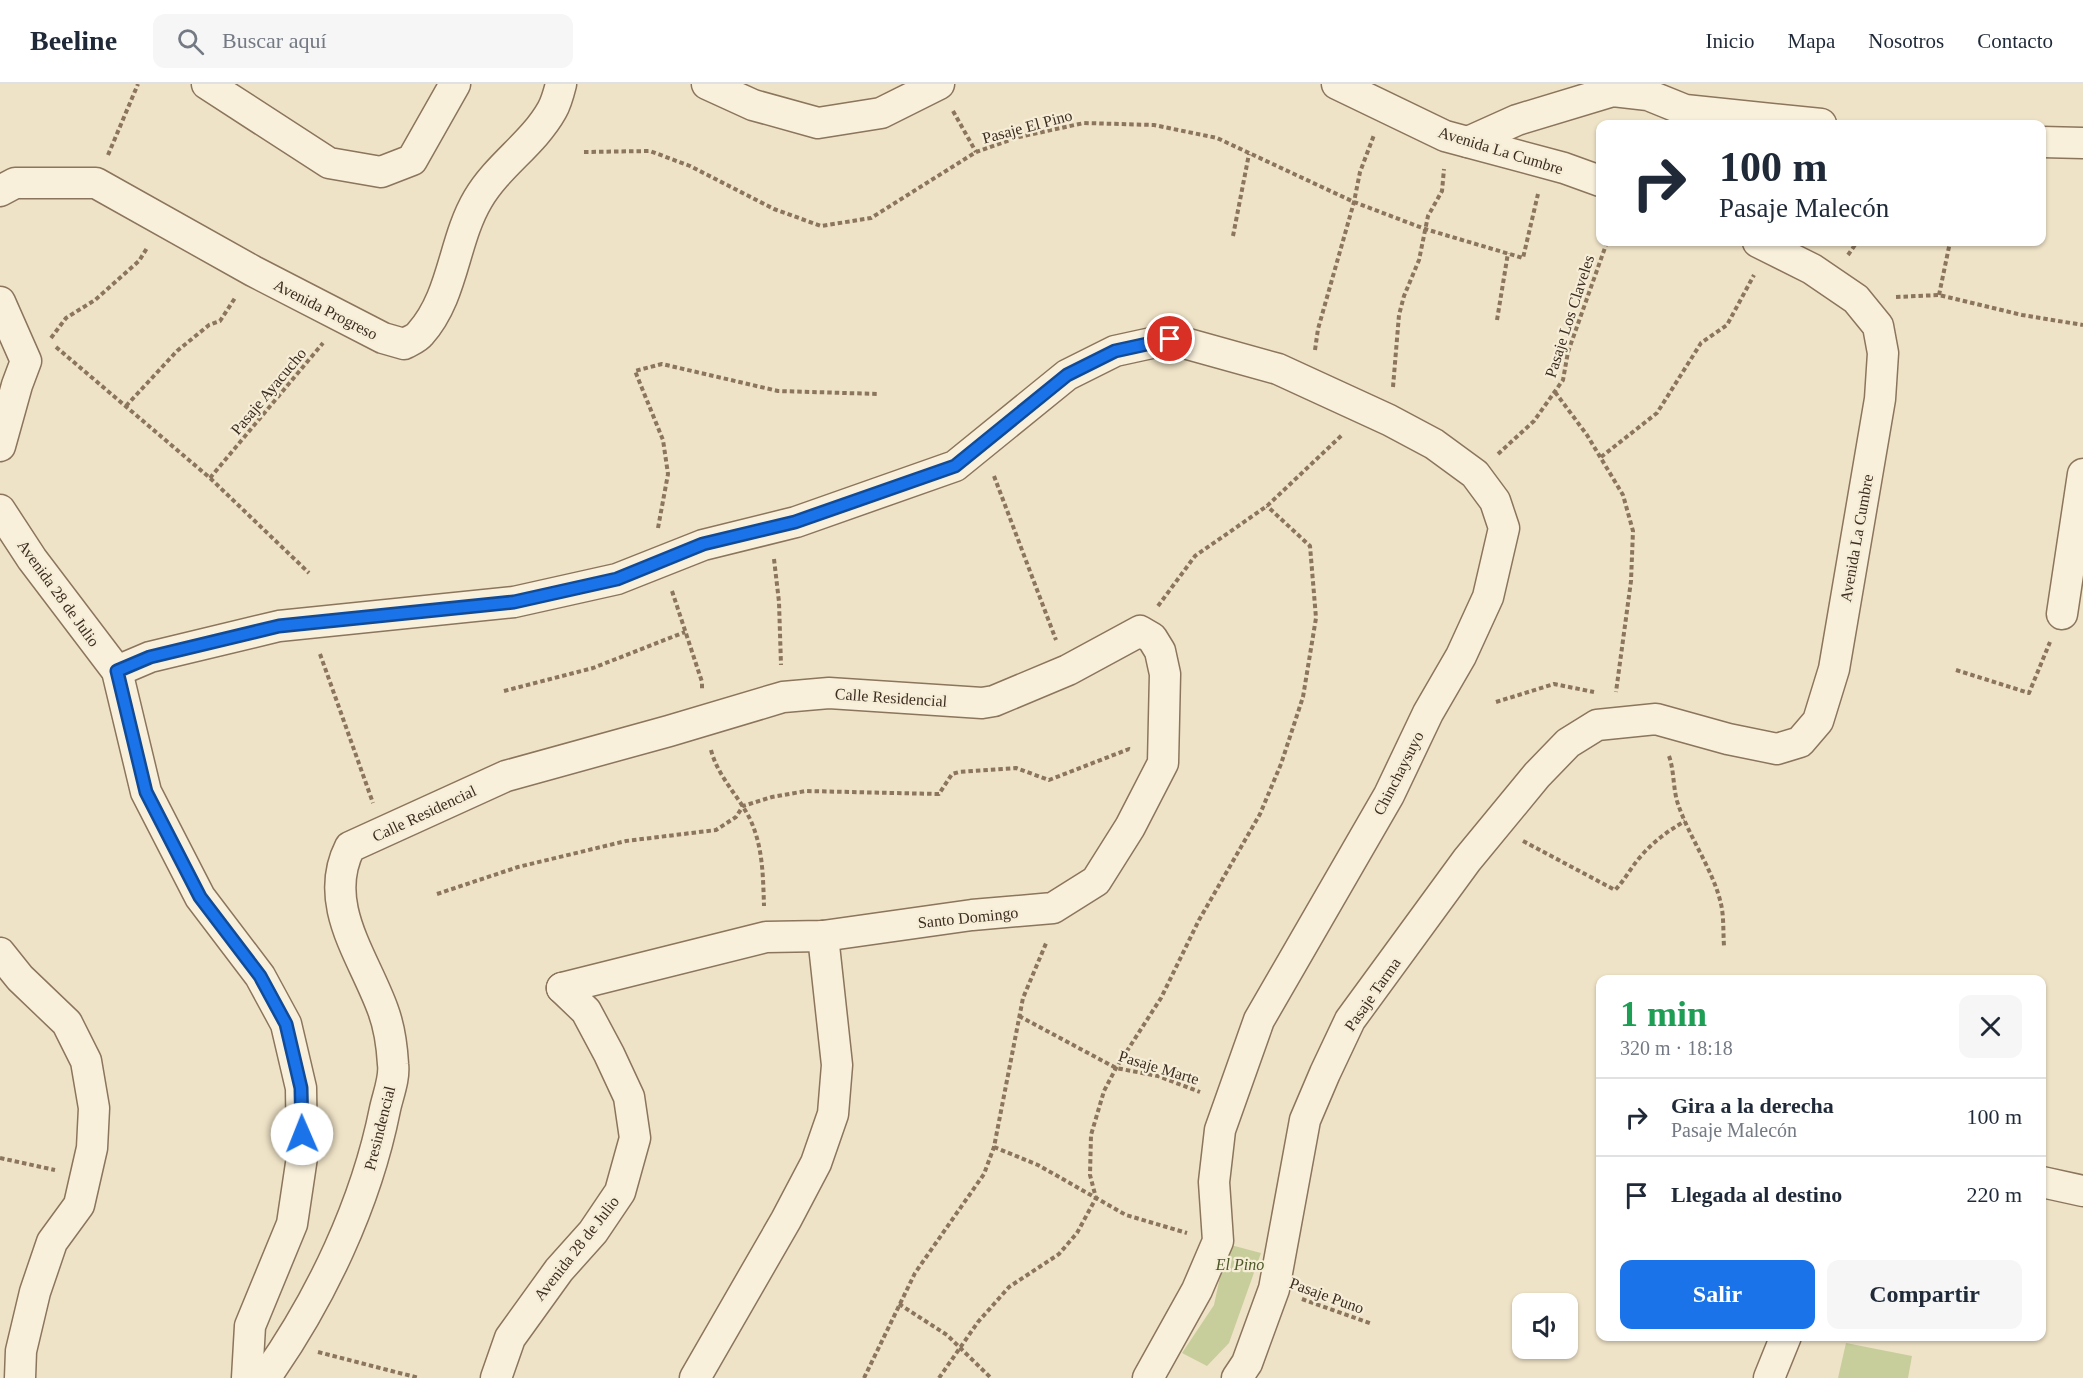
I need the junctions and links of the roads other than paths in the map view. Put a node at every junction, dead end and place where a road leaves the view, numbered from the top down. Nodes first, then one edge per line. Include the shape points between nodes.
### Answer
1 (207, 84) edge
2 (455, 84) edge
3 (561, 84) edge
4 (707, 84) edge
5 (939, 84) edge
6 (1337, 84) edge
7 (1782, 120) edge
8 (1457, 139) junction
9 (2046, 142) edge
10 (2083, 143) edge
11 (1596, 180) edge
12 (0, 190) edge
13 (1768, 246) edge
14 (0, 302) edge
15 (0, 446) edge
16 (2083, 474) edge
17 (0, 510) edge
18 (2062, 614) road end
19 (1140, 631) joint
20 (117, 671) junction
21 (1656, 719) joint
22 (342, 863) joint
23 (824, 936) junction
24 (0, 953) edge
25 (562, 988) joint
26 (2046, 1183) edge
27 (2083, 1191) edge
28 (1784, 1341) edge
29 (20, 1378) edge
30 (247, 1378) edge
31 (265, 1378) edge
32 (496, 1378) edge
33 (695, 1378) edge
34 (1148, 1378) edge
35 (1237, 1378) edge
36 (1769, 1378) edge

1 - 2 street via 329,163 381,172 412,160
3 - 12 street, Avenida Progreso via 553,110 477,200 438,307 419,336 404,344 383,338 253,271 96,183 15,183
4 - 5 street via 753,105 818,123 881,113
6 - 8 street, Avenida La Cumbre
7 - 8 street via 1685,110 1648,95 1613,91
8 - 11 street, Avenida La Cumbre
9 - 10 street
13 - 21 street, Avenida La Cumbre via 1812,268 1856,299 1878,326 1883,353 1880,399 1834,669 1818,721 1800,742 1777,749
14 - 15 street via 26,361
16 - 18 street
17 - 20 street, Avenida 28 de Julio
19 - 22 street, Calle Residencial via 1068,670 994,701 829,693 783,697 506,776 350,847
19 - 23 street, Santo Domingo via 1152,638 1160,651 1165,674 1163,763 1130,827 1096,880 1053,908
20 - 30 street, Avenida 28 de Julio via 146,792 200,897 260,976 286,1024 301,1088 302,1157 292,1224 250,1326
20 - 34 street, Chinchaysuyo via 150,657 279,626 514,602 617,579 703,544 795,522 955,466 1067,375 1115,351 1170,339 1278,369 1434,444 1475,474 1495,501 1504,528 1488,597 1389,795 1259,1020 1220,1130 1214,1182 1218,1241 1197,1290
21 - 35 street, Pasaje Tarma via 1597,725 1568,743 1494,825 1350,1020 1305,1120 1274,1289 1247,1363
22 - 31 street, Presindencial via 344,919 384,1012 394,1067 380,1134 350,1228 289,1345
23 - 25 street, Santo Domingo via 766,937
23 - 33 street via 837,1065 833,1114 816,1163
24 - 29 street via 67,1023 86,1061 94,1108 92,1148 79,1205 52,1242 38,1282 21,1351
25 - 32 street, Avenida 28 de Julio via 586,1011 609,1054 629,1097 635,1137 620,1192 510,1338
26 - 27 street
28 - 36 street

